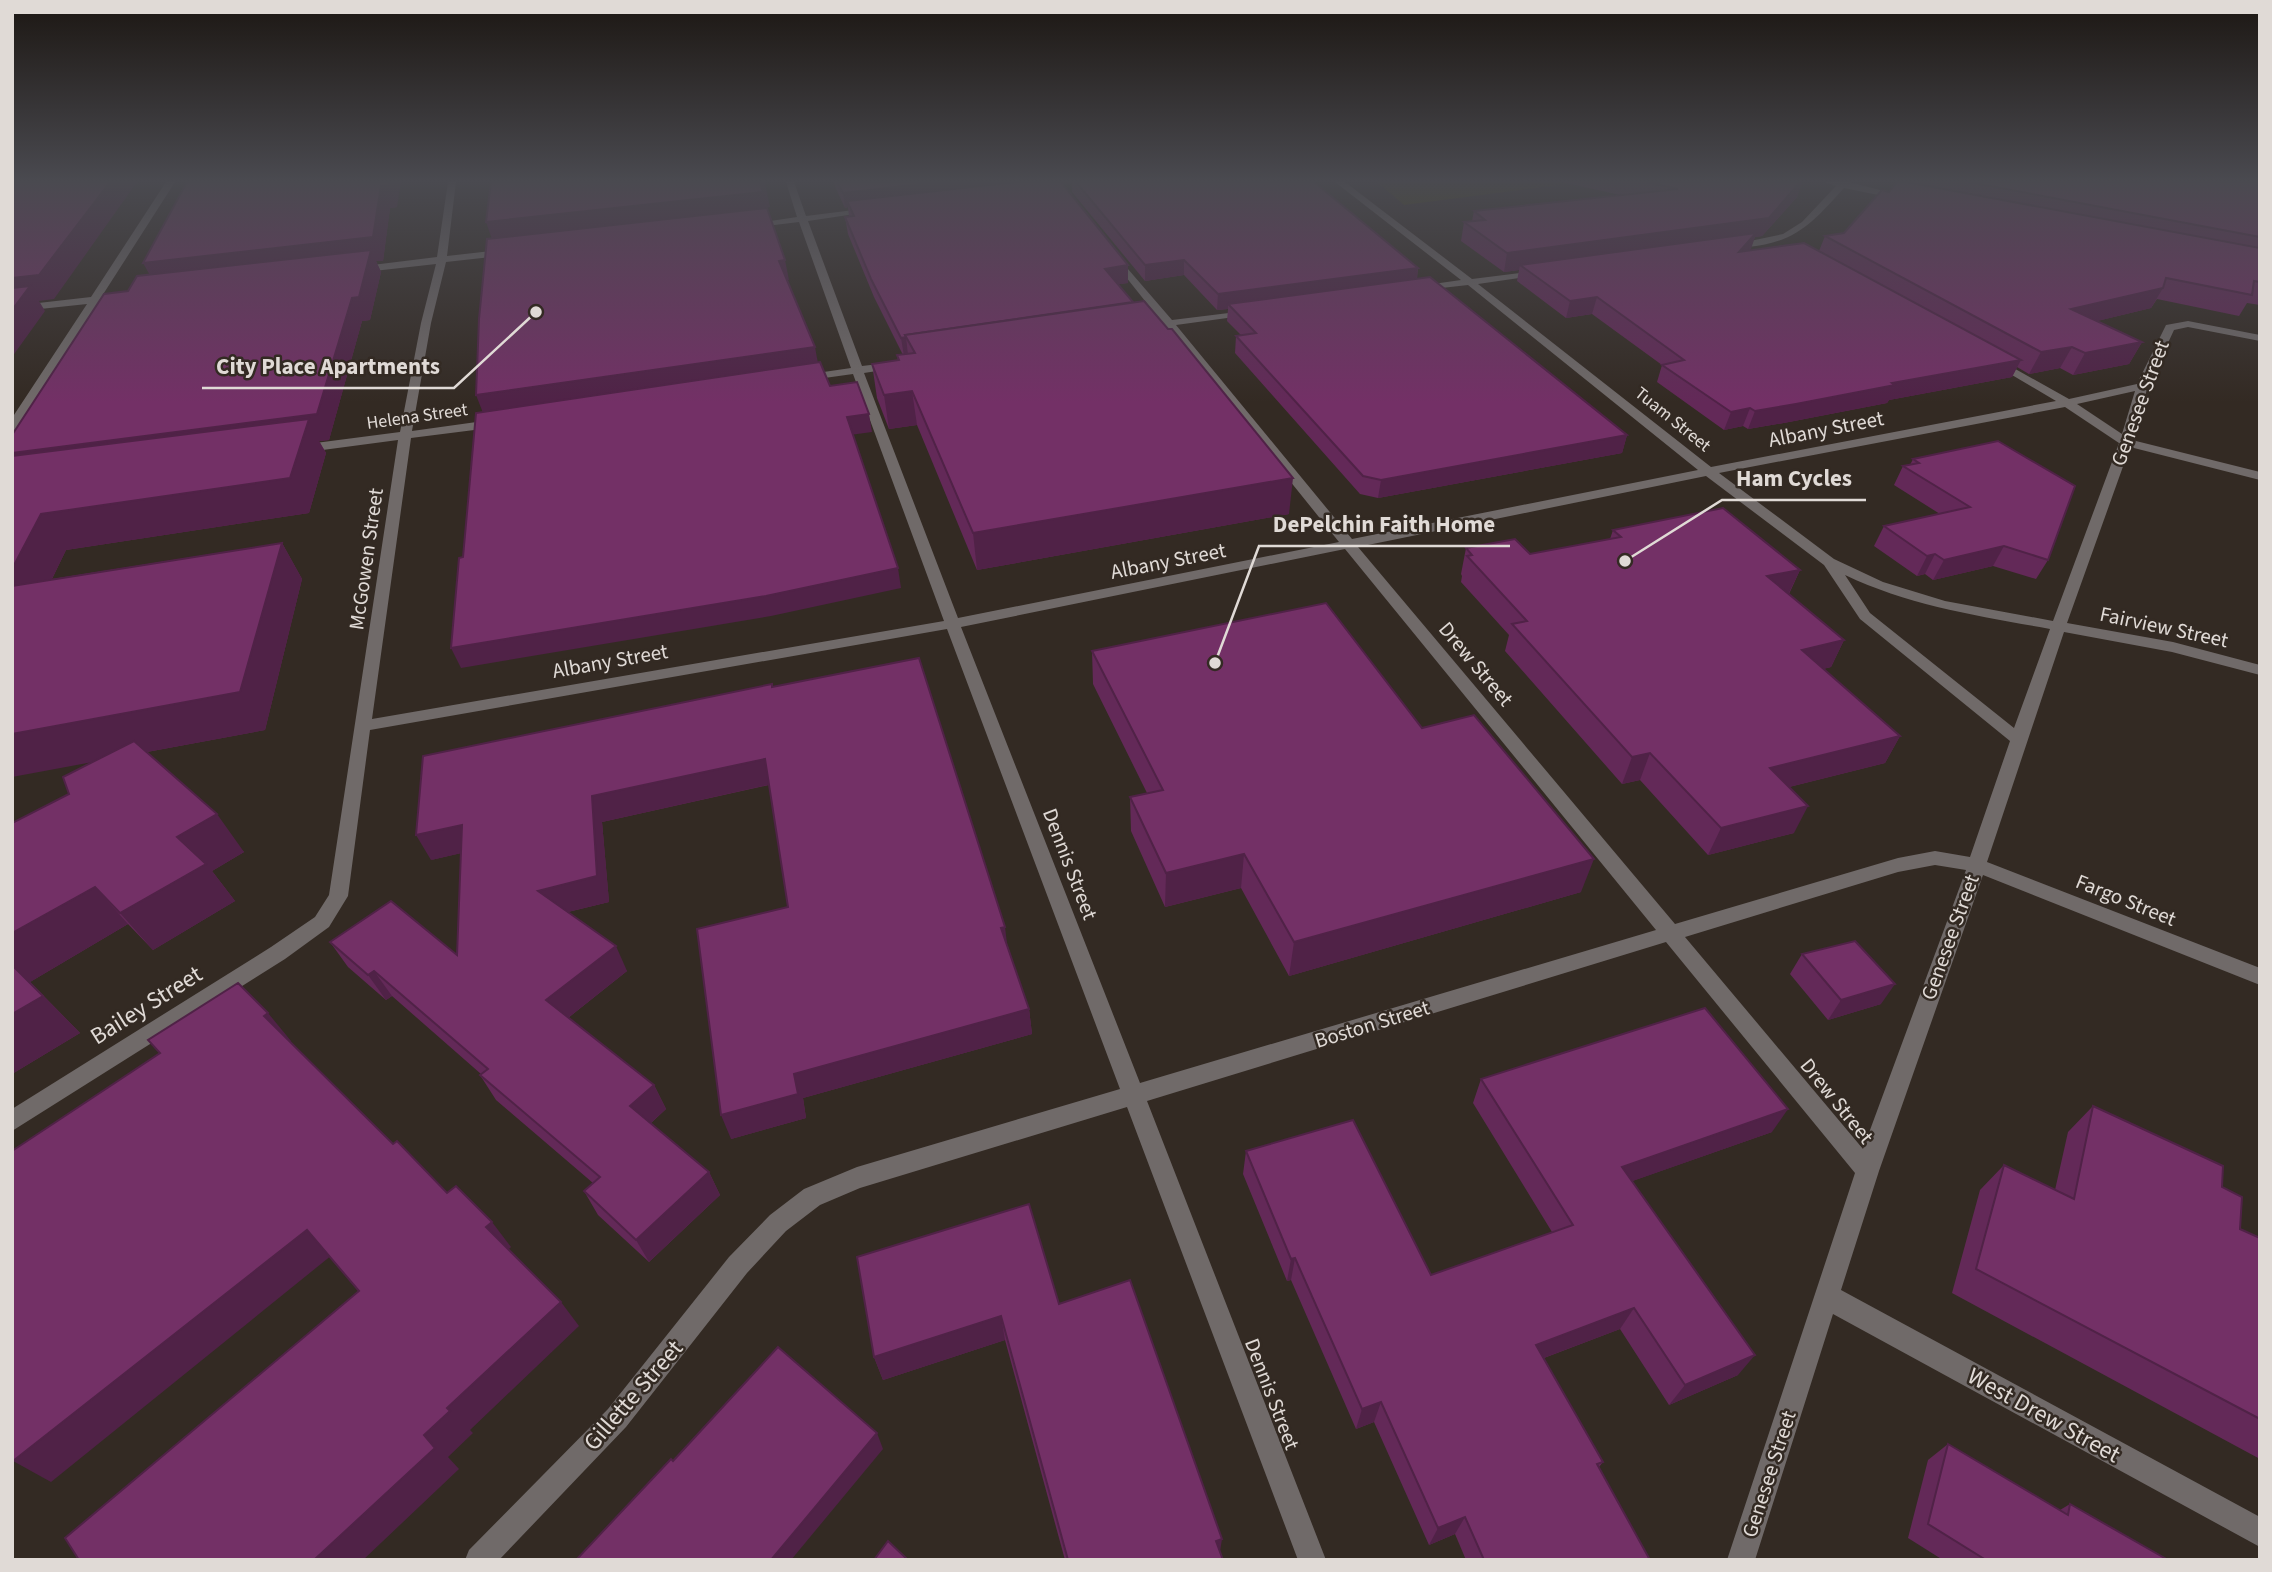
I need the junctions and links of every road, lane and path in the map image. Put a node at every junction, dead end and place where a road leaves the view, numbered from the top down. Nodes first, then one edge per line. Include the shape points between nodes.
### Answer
1 (125, 255) edge
2 (443, 255) edge
3 (480, 255) edge
4 (816, 255) edge
5 (1114, 255) edge
6 (1435, 255) edge
7 (442, 260) junction
8 (351, 270) edge
9 (1557, 270) edge
10 (1470, 282) junction
11 (1408, 290) edge
12 (136, 296) edge
13 (97, 300) junction
14 (12, 309) edge
15 (1265, 310) edge
16 (1169, 323) junction
17 (1128, 329) edge
18 (2260, 338) edge
19 (1985, 355) edge
20 (909, 363) edge
21 (858, 370) junction
22 (793, 380) edge
23 (2142, 386) junction
24 (2067, 403) junction
25 (513, 421) edge
26 (12, 428) edge
27 (405, 436) junction
28 (2126, 442) junction
29 (281, 452) edge
30 (1709, 472) junction
31 (2260, 476) edge
32 (1350, 546) junction
33 (1829, 562) junction
34 (953, 623) junction
35 (2059, 627) junction
36 (2260, 670) edge
37 (363, 726) junction
38 (2019, 740) junction
39 (1977, 865) junction
40 (308, 933) joint
41 (1672, 933) junction
42 (2260, 977) edge
43 (1134, 1096) junction
44 (12, 1121) edge
45 (1867, 1171) junction
46 (778, 1223) joint
47 (1828, 1297) junction
48 (2260, 1533) edge
49 (479, 1560) edge
50 (1312, 1560) edge
51 (1741, 1560) edge

1 - 13 street
2 - 7 street, McGowen Street
3 - 7 street
4 - 21 street, Dennis Street
5 - 16 street, Drew Street
6 - 10 street, Tuam Street
7 - 8 street
7 - 27 street, McGowen Street
9 - 10 street
10 - 11 street
10 - 30 street, Tuam Street
12 - 13 street
13 - 14 street
13 - 26 street
15 - 16 street
16 - 17 street
16 - 32 street, Drew Street
18 - 23 street, Genesee Street via 2177,324 2167,330
19 - 24 street
20 - 21 street
21 - 22 street
21 - 34 street, Dennis Street
23 - 24 street, Albany Street
23 - 28 street, Genesee Street
24 - 28 street
24 - 30 street, Albany Street
25 - 27 street, Helena Street
27 - 29 street, Helena Street
27 - 37 street, McGowen Street
28 - 31 street
28 - 35 street, Genesee Street
30 - 32 street, Albany Street
30 - 33 street, Tuam Street
32 - 34 street, Albany Street
32 - 41 street, Drew Street
33 - 35 street, Tuam Street via 1878,585 1942,605
33 - 38 street via 1865,616
34 - 37 street, Albany Street
34 - 43 street, Dennis Street
35 - 36 street, Fairview Street via 2173,647
35 - 38 street, Genesee Street
37 - 40 street, McGowen Street via 338,896 322,922
38 - 39 street, Genesee Street
39 - 41 street, Boston Street via 1936,859 1898,865
39 - 42 street, Fargo Street
39 - 45 street, Genesee Street
40 - 44 street, Bailey Street
41 - 43 street, Boston Street
41 - 45 street, Drew Street
43 - 46 street, Boston Street via 857,1178 812,1198
43 - 50 street, Dennis Street
45 - 47 street, Genesee Street
46 - 49 street, Gillette Street via 738,1265 617,1418
47 - 48 street, West Drew Street
47 - 51 street, Genesee Street

